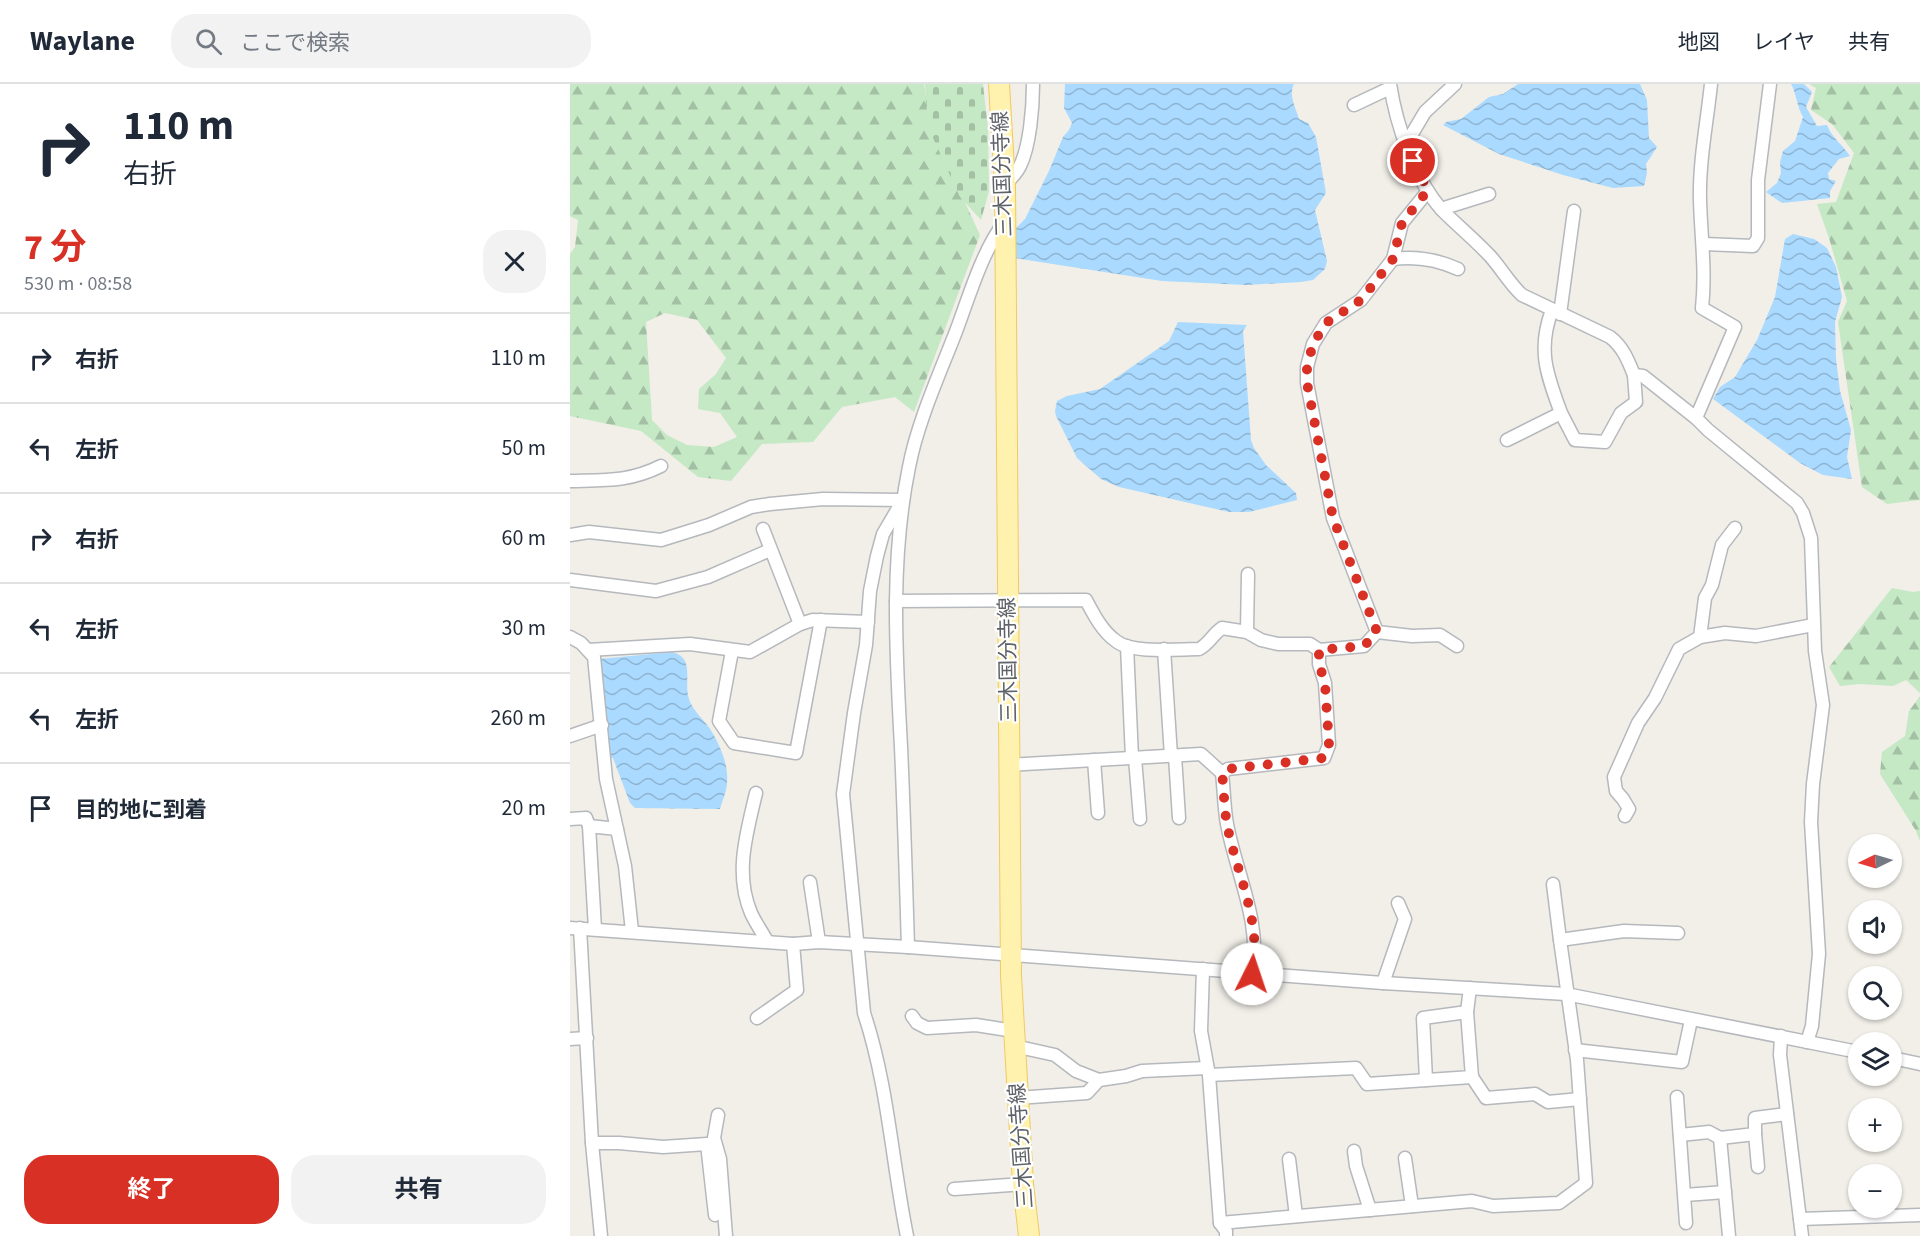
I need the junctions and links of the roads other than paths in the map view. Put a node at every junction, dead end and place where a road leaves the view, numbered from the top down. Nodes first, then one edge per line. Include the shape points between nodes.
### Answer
1 (999, 84) edge
2 (1033, 84) edge
3 (1455, 84) edge
4 (1711, 84) edge
5 (1770, 84) edge
6 (1390, 86) edge
7 (1354, 105) dead end
8 (1406, 144) junction
9 (1005, 185) junction
10 (1428, 190) junction
11 (1489, 194) dead end
12 (1441, 209) junction
13 (1574, 211) dead end
14 (1004, 223) junction
15 (1704, 244) junction
16 (1393, 259) junction
17 (1458, 269) dead end
18 (1556, 312) junction
19 (1634, 375) junction
20 (1561, 413) junction
21 (1696, 418) junction
22 (1507, 440) dead end
23 (661, 466) dead end
24 (570, 481) edge
25 (903, 500) junction
26 (1735, 528) dead end
27 (763, 529) dead end
28 (570, 535) edge
29 (770, 550) junction
30 (1248, 574) dead end
31 (570, 580) edge
32 (1008, 600) junction
33 (896, 601) junction
34 (821, 620) junction
35 (868, 622) junction
36 (800, 624) junction
37 (1813, 625) junction
38 (1247, 632) junction
39 (1377, 632) junction
40 (570, 637) edge
41 (1700, 637) junction
42 (1127, 646) junction
43 (1456, 646) dead end
44 (1164, 649) junction
45 (588, 650) junction
46 (1319, 650) junction
47 (732, 651) junction
48 (602, 726) junction
49 (570, 736) edge
50 (1173, 756) junction
51 (1134, 758) junction
52 (1094, 760) junction
53 (1009, 765) junction
54 (1222, 773) junction
55 (756, 793) dead end
56 (1098, 813) dead end
57 (1625, 816) dead end
58 (1179, 818) dead end
59 (570, 819) edge
60 (1140, 819) dead end
61 (589, 826) junction
62 (617, 829) junction
63 (810, 882) dead end
64 (1553, 884) dead end
65 (1398, 903) dead end
66 (575, 928) edge
67 (595, 929) junction
68 (632, 931) junction
69 (1678, 933) dead end
70 (1560, 940) junction
71 (767, 941) junction
72 (819, 942) junction
73 (859, 944) junction
74 (793, 945) junction
75 (908, 947) junction
76 (1011, 955) junction
77 (1203, 969) junction
78 (1252, 974) junction
79 (1383, 983) junction
80 (1470, 988) junction
81 (1566, 994) junction
82 (1467, 1012) junction
83 (912, 1016) dead end
84 (757, 1018) dead end
85 (1691, 1020) junction
86 (1781, 1036) junction
87 (587, 1038) junction
88 (570, 1039) edge
89 (1014, 1039) junction
90 (1807, 1042) junction
91 (1575, 1050) junction
92 (1848, 1050) edge
93 (1902, 1060) edge
94 (1920, 1064) edge
95 (1208, 1072) junction
96 (1472, 1077) junction
97 (1099, 1080) junction
98 (1426, 1080) junction
99 (1677, 1097) dead end
100 (1017, 1098) junction
101 (1580, 1099) junction
102 (1787, 1114) junction
103 (718, 1115) dead end
104 (1755, 1134) junction
105 (1680, 1135) junction
106 (1719, 1138) junction
107 (592, 1143) junction
108 (1354, 1151) dead end
109 (1405, 1158) dead end
110 (1289, 1159) dead end
111 (1758, 1167) dead end
112 (1023, 1184) junction
113 (954, 1190) dead end
114 (1725, 1192) junction
115 (1685, 1196) junction
116 (1412, 1206) junction
117 (1371, 1210) junction
118 (715, 1215) dead end
119 (1920, 1215) edge
120 (1296, 1216) junction
121 (1800, 1219) junction
122 (1220, 1223) junction
123 (1686, 1223) dead end
124 (601, 1236) edge
125 (726, 1236) edge
126 (907, 1236) edge
127 (1029, 1236) edge
128 (1226, 1236) edge
129 (1729, 1236) edge
130 (1802, 1236) edge

1 - 9 main road, 三木国分寺線
2 - 9 street via 1025,151 1020,166
3 - 8 street via 1425,112
4 - 15 street via 1701,173
5 - 15 street via 1758,180 1758,238 1753,246
6 - 7 street
6 - 8 street
8 - 10 street
9 - 14 main road, 三木国分寺線
10 - 12 street
10 - 16 street via 1402,223
11 - 12 street
12 - 18 street via 1491,257 1522,295
13 - 18 street
14 - 25 street via 995,235 946,358 909,464
14 - 32 main road, 三木国分寺線
15 - 21 street via 1702,308 1735,327
16 - 17 street via 1412,256 1441,261
16 - 39 street via 1361,300 1326,323 1313,344 1307,367 1333,518
18 - 19 street via 1618,343
18 - 20 street via 1546,326 1543,355
19 - 20 street via 1636,402 1621,413 1605,442 1575,440
19 - 21 street via 1643,376
20 - 22 street
21 - 37 street via 1797,503 1803,513 1811,538
23 - 24 street via 631,478
25 - 28 street via 823,499 751,507 661,540 589,532
25 - 33 street via 896,556
25 - 35 street via 883,534 870,591
26 - 41 street via 1722,544 1705,598
27 - 29 street
29 - 31 street via 708,577 656,591
29 - 36 street
30 - 38 street
32 - 33 street
32 - 42 street via 1086,600 1099,624 1117,643
32 - 53 main road, 三木国分寺線
33 - 75 street
34 - 35 street
34 - 36 street
34 - 47 street via 796,753 734,743 719,721
35 - 73 street via 843,794
36 - 47 street via 750,652
37 - 41 street via 1756,636 1725,633
37 - 90 street via 1823,705 1812,822 1819,954
38 - 44 street via 1222,628 1199,649
38 - 46 street via 1261,640 1310,644
39 - 43 street via 1440,635
39 - 46 street via 1364,646
40 - 45 street
41 - 57 street via 1679,649 1638,723 1614,777 1616,791 1629,809
42 - 44 street
42 - 51 street
44 - 50 street
45 - 47 street via 690,644
45 - 48 street via 594,657
46 - 54 street via 1329,745 1324,758 1228,769
48 - 49 street
48 - 62 street via 606,778
50 - 51 street
50 - 54 street via 1201,754
50 - 58 street
51 - 52 street
51 - 60 street
52 - 53 street
52 - 56 street
53 - 76 main road, 三木国分寺線
54 - 78 street via 1227,824 1246,894 1256,954
55 - 71 street via 743,849 744,883 750,911
59 - 61 street via 586,818
61 - 62 street
61 - 67 street
62 - 68 street
63 - 72 street
64 - 70 street
65 - 79 street via 1405,919
66 - 67 street
66 - 87 street
67 - 68 street
68 - 71 street
69 - 70 street via 1624,932
70 - 81 street
71 - 74 street
72 - 73 street
72 - 74 street
73 - 75 street
73 - 126 street via 864,1013
74 - 84 street via 797,990
75 - 76 street
76 - 77 street
76 - 89 main road, 三木国分寺線
77 - 78 street
77 - 95 street via 1201,1031
78 - 79 street
79 - 80 street
80 - 81 street
80 - 82 street
81 - 85 street
81 - 91 street
82 - 96 street
82 - 98 street via 1424,1018
83 - 89 street via 927,1028 976,1025
85 - 86 street
85 - 91 street via 1682,1062
86 - 90 street
86 - 102 street
87 - 88 street
87 - 107 street
89 - 97 street via 1055,1055 1076,1071
89 - 100 main road, 三木国分寺線
90 - 92 street
91 - 101 street
93 - 94 street
95 - 97 street via 1142,1071
95 - 98 street via 1356,1068 1367,1084
95 - 122 street
96 - 98 street
96 - 101 street via 1486,1098 1535,1094 1548,1102
97 - 100 street via 1087,1093
99 - 105 street
100 - 112 main road, 三木国分寺線
101 - 116 street via 1586,1183 1559,1203 1493,1206 1472,1201
102 - 104 street via 1755,1118
102 - 121 street
103 - 125 street via 714,1137 720,1159
104 - 106 street
104 - 111 street
105 - 106 street via 1709,1132
105 - 115 street
106 - 114 street
107 - 118 street via 663,1148 707,1144
107 - 124 street
108 - 117 street
109 - 116 street
110 - 120 street
112 - 113 street
112 - 127 main road, 三木国分寺線
114 - 115 street
114 - 129 street
115 - 123 street
116 - 117 street
117 - 120 street
119 - 121 street
120 - 122 street
121 - 130 street
122 - 128 street

